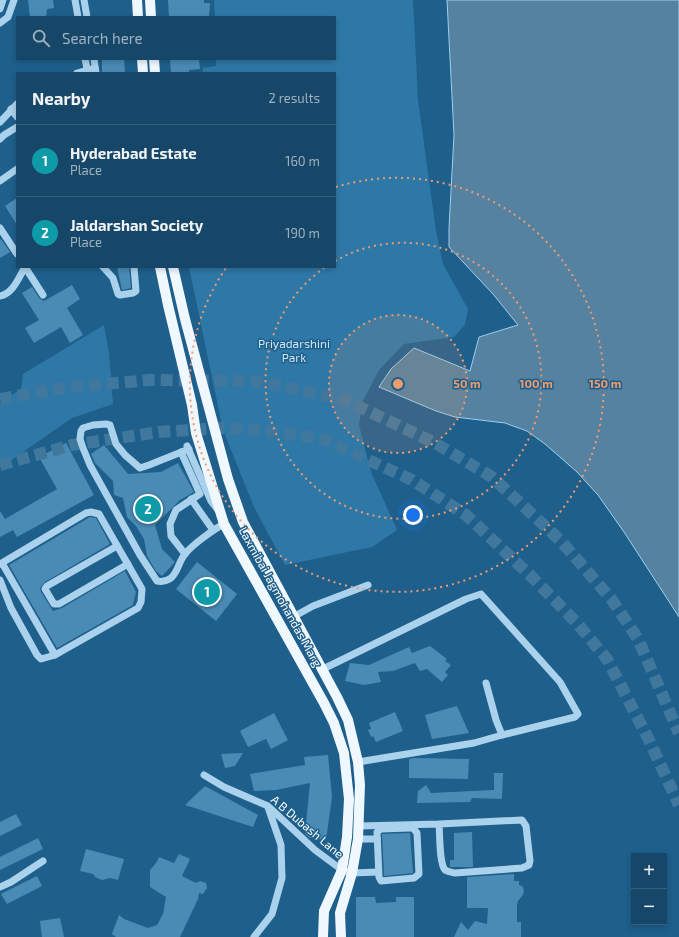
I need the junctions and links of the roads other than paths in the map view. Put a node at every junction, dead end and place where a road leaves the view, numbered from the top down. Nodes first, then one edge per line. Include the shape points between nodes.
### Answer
1 (3, 0) edge
2 (14, 0) edge
3 (75, 0) edge
4 (84, 0) edge
5 (150, 1) edge
6 (137, 2) edge
7 (0, 9) edge
8 (78, 16) edge
9 (87, 16) edge
10 (138, 16) edge
11 (151, 16) edge
12 (0, 23) edge
13 (85, 60) edge
14 (94, 60) edge
15 (142, 60) edge
16 (154, 60) edge
17 (96, 70) edge
18 (87, 72) edge
19 (143, 72) edge
20 (155, 72) edge
21 (14, 106) edge
22 (0, 122) edge
23 (16, 130) edge
24 (0, 139) edge
25 (16, 170) edge
26 (0, 180) edge
27 (0, 228) edge
28 (16, 252) edge
29 (24, 268) edge
30 (26, 268) edge
31 (104, 268) edge
32 (134, 268) edge
33 (160, 268) edge
34 (173, 268) edge
35 (43, 295) dead end
36 (0, 296) edge
37 (181, 452) junction
38 (191, 500) junction
39 (221, 513) junction
40 (224, 524) junction
41 (213, 530) junction
42 (117, 546) junction
43 (184, 554) junction
44 (1, 563) edge
45 (128, 564) junction
46 (0, 580) edge
47 (368, 585) dead end
48 (293, 617) junction
49 (300, 630) junction
50 (288, 638) junction
51 (55, 655) junction
52 (321, 670) junction
53 (486, 683) dead end
54 (330, 685) junction
55 (317, 690) junction
56 (502, 735) junction
57 (358, 762) junction
58 (204, 775) dead end
59 (268, 806) junction
60 (439, 824) junction
61 (359, 826) junction
62 (358, 839) junction
63 (377, 839) junction
64 (43, 861) dead end
65 (342, 870) junction
66 (378, 872) junction
67 (352, 873) junction
68 (0, 887) edge
69 (254, 937) edge
70 (323, 937) edge
71 (341, 937) edge

1 - 7 street
2 - 12 street via 8,18
3 - 8 street
4 - 9 street
5 - 6 main road
5 - 11 main road
6 - 10 main road
13 - 18 street
14 - 17 street
15 - 19 main road
16 - 20 main road
17 - 18 street
21 - 22 street
23 - 24 street
25 - 26 street
27 - 28 street
29 - 36 street via 10,292
30 - 35 street
31 - 32 street via 113,278 120,295 136,291
33 - 39 main road, Laxmibai Jagmohandas Marg via 192,405 196,433
34 - 48 main road, Laxmibai Jagmohandas Marg via 228,479 243,522
37 - 38 street via 200,494
37 - 39 street via 188,448 211,501
37 - 43 street via 140,468 116,444 110,425 93,425 81,431 80,439 90,465 140,555 157,580 161,582 171,578
38 - 41 street
38 - 43 street via 176,510 170,524 171,536
39 - 40 main road, Laxmibai Jagmohandas Marg
40 - 41 street
40 - 50 main road, Laxmibai Jagmohandas Marg
41 - 43 street
42 - 44 street via 99,514 91,512
42 - 45 street
42 - 45 street via 48,586 46,592 54,604 59,604
44 - 51 street
45 - 51 street via 142,589 138,608
46 - 51 street via 11,608 37,655 41,659
47 - 48 street via 313,606
48 - 49 main road, Laxmibai Jagmohandas Marg
49 - 50 main road
49 - 52 main road, Laxmibai Jagmohandas Marg
50 - 55 main road, Laxmibai Jagmohandas Marg
52 - 54 main road, Laxmibai Jagmohandas Marg
52 - 56 street via 481,594 560,682 578,714 575,717
53 - 56 street
54 - 55 street
54 - 57 main road, Laxmibai Jagmohandas Marg via 348,720
55 - 65 main road, Laxmibai Jagmohandas Marg via 334,723 344,753 349,799
56 - 57 street via 466,744
57 - 61 main road, Laxmibai Jagmohandas Marg
58 - 59 street, A B Dubash Lane via 224,787
59 - 65 street, A B Dubash Lane via 315,850
59 - 69 street via 281,845 282,878 272,914
60 - 60 street via 522,820 526,826 529,865 522,868 449,872 442,864
60 - 61 street
61 - 62 main road, Laxmibai Jagmohandas Marg
62 - 63 street
62 - 67 main road, Laxmibai Jagmohandas Marg
63 - 66 street
63 - 66 street via 377,832 381,829 413,828 417,833 419,874 414,878 383,882 379,879
64 - 68 street
65 - 67 street, A B Dubash Lane
65 - 70 main road, Laxmibai Jagmohandas Marg via 324,911
66 - 67 street, A B Dubash Lane
67 - 71 main road, Laxmibai Jagmohandas Marg via 340,913

